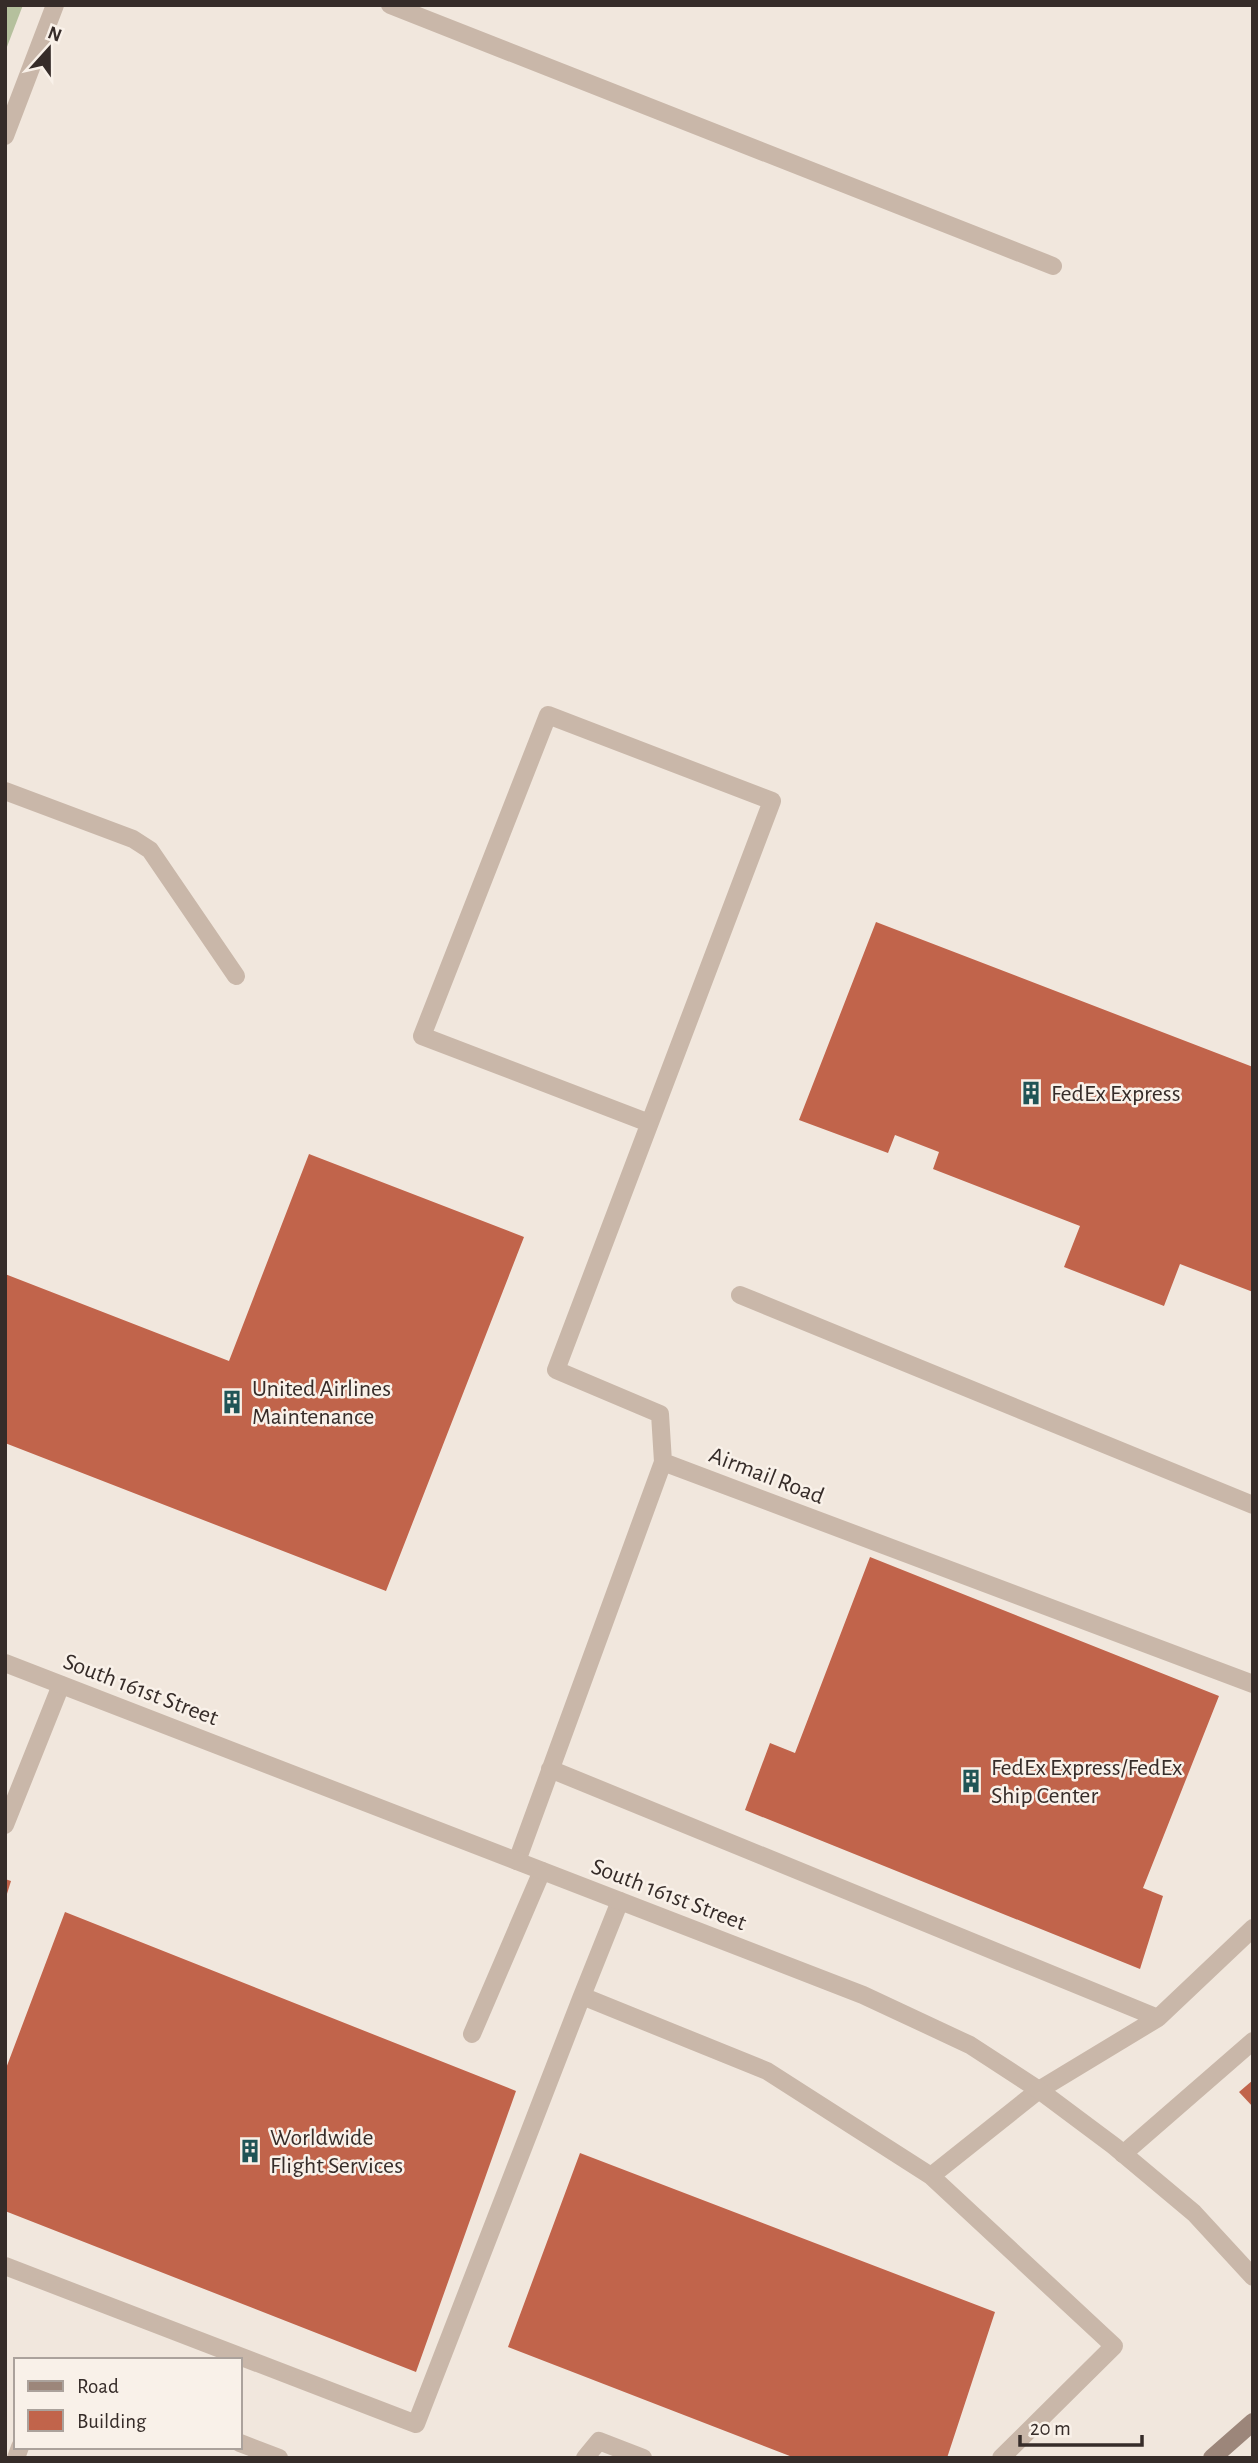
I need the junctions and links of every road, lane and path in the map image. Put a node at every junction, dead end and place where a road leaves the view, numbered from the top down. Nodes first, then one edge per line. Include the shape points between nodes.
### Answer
1 (55, 5) edge
2 (390, 5) edge
3 (5, 136) edge
4 (1053, 266) dead end
5 (5, 791) edge
6 (236, 976) dead end
7 (649, 1123) junction
8 (740, 1296) dead end
9 (663, 1462) junction
10 (1253, 1504) edge
11 (5, 1663) edge
12 (1253, 1684) edge
13 (61, 1685) junction
14 (551, 1769) junction
15 (5, 1825) edge
16 (517, 1861) junction
17 (542, 1871) junction
18 (620, 1901) junction
19 (1253, 1927) edge
20 (582, 1996) junction
21 (1158, 2018) junction
22 (472, 2034) dead end
23 (1253, 2041) edge
24 (1039, 2090) junction
25 (1124, 2154) junction
26 (931, 2176) junction
27 (5, 2266) edge
28 (1253, 2277) edge
29 (1253, 2422) edge
30 (242, 2444) edge
31 (279, 2458) edge
32 (585, 2458) edge
33 (643, 2458) edge
34 (1001, 2458) edge
35 (1212, 2458) edge

1 - 3 street
2 - 4 street
5 - 6 street via 133,839 150,850
7 - 7 street via 772,801 548,715 422,1037
7 - 9 street via 556,1370 660,1414
8 - 10 street
9 - 12 street, Airmail Road
9 - 14 street
11 - 13 street, South 161st Street
13 - 15 street
13 - 16 street, South 161st Street
14 - 16 street
14 - 21 street
16 - 17 street, South 161st Street
17 - 18 street, South 161st Street
17 - 22 street
18 - 20 street
18 - 24 street, South 161st Street via 863,1995 970,2045
19 - 21 street
20 - 26 street via 767,2071
20 - 27 street via 416,2424
21 - 24 street
23 - 25 street
24 - 25 street, South 161st Street
24 - 26 street
25 - 28 street, South 161st Street via 1194,2213
26 - 34 street via 1114,2346
29 - 35 street
30 - 31 street
32 - 33 street via 600,2441

